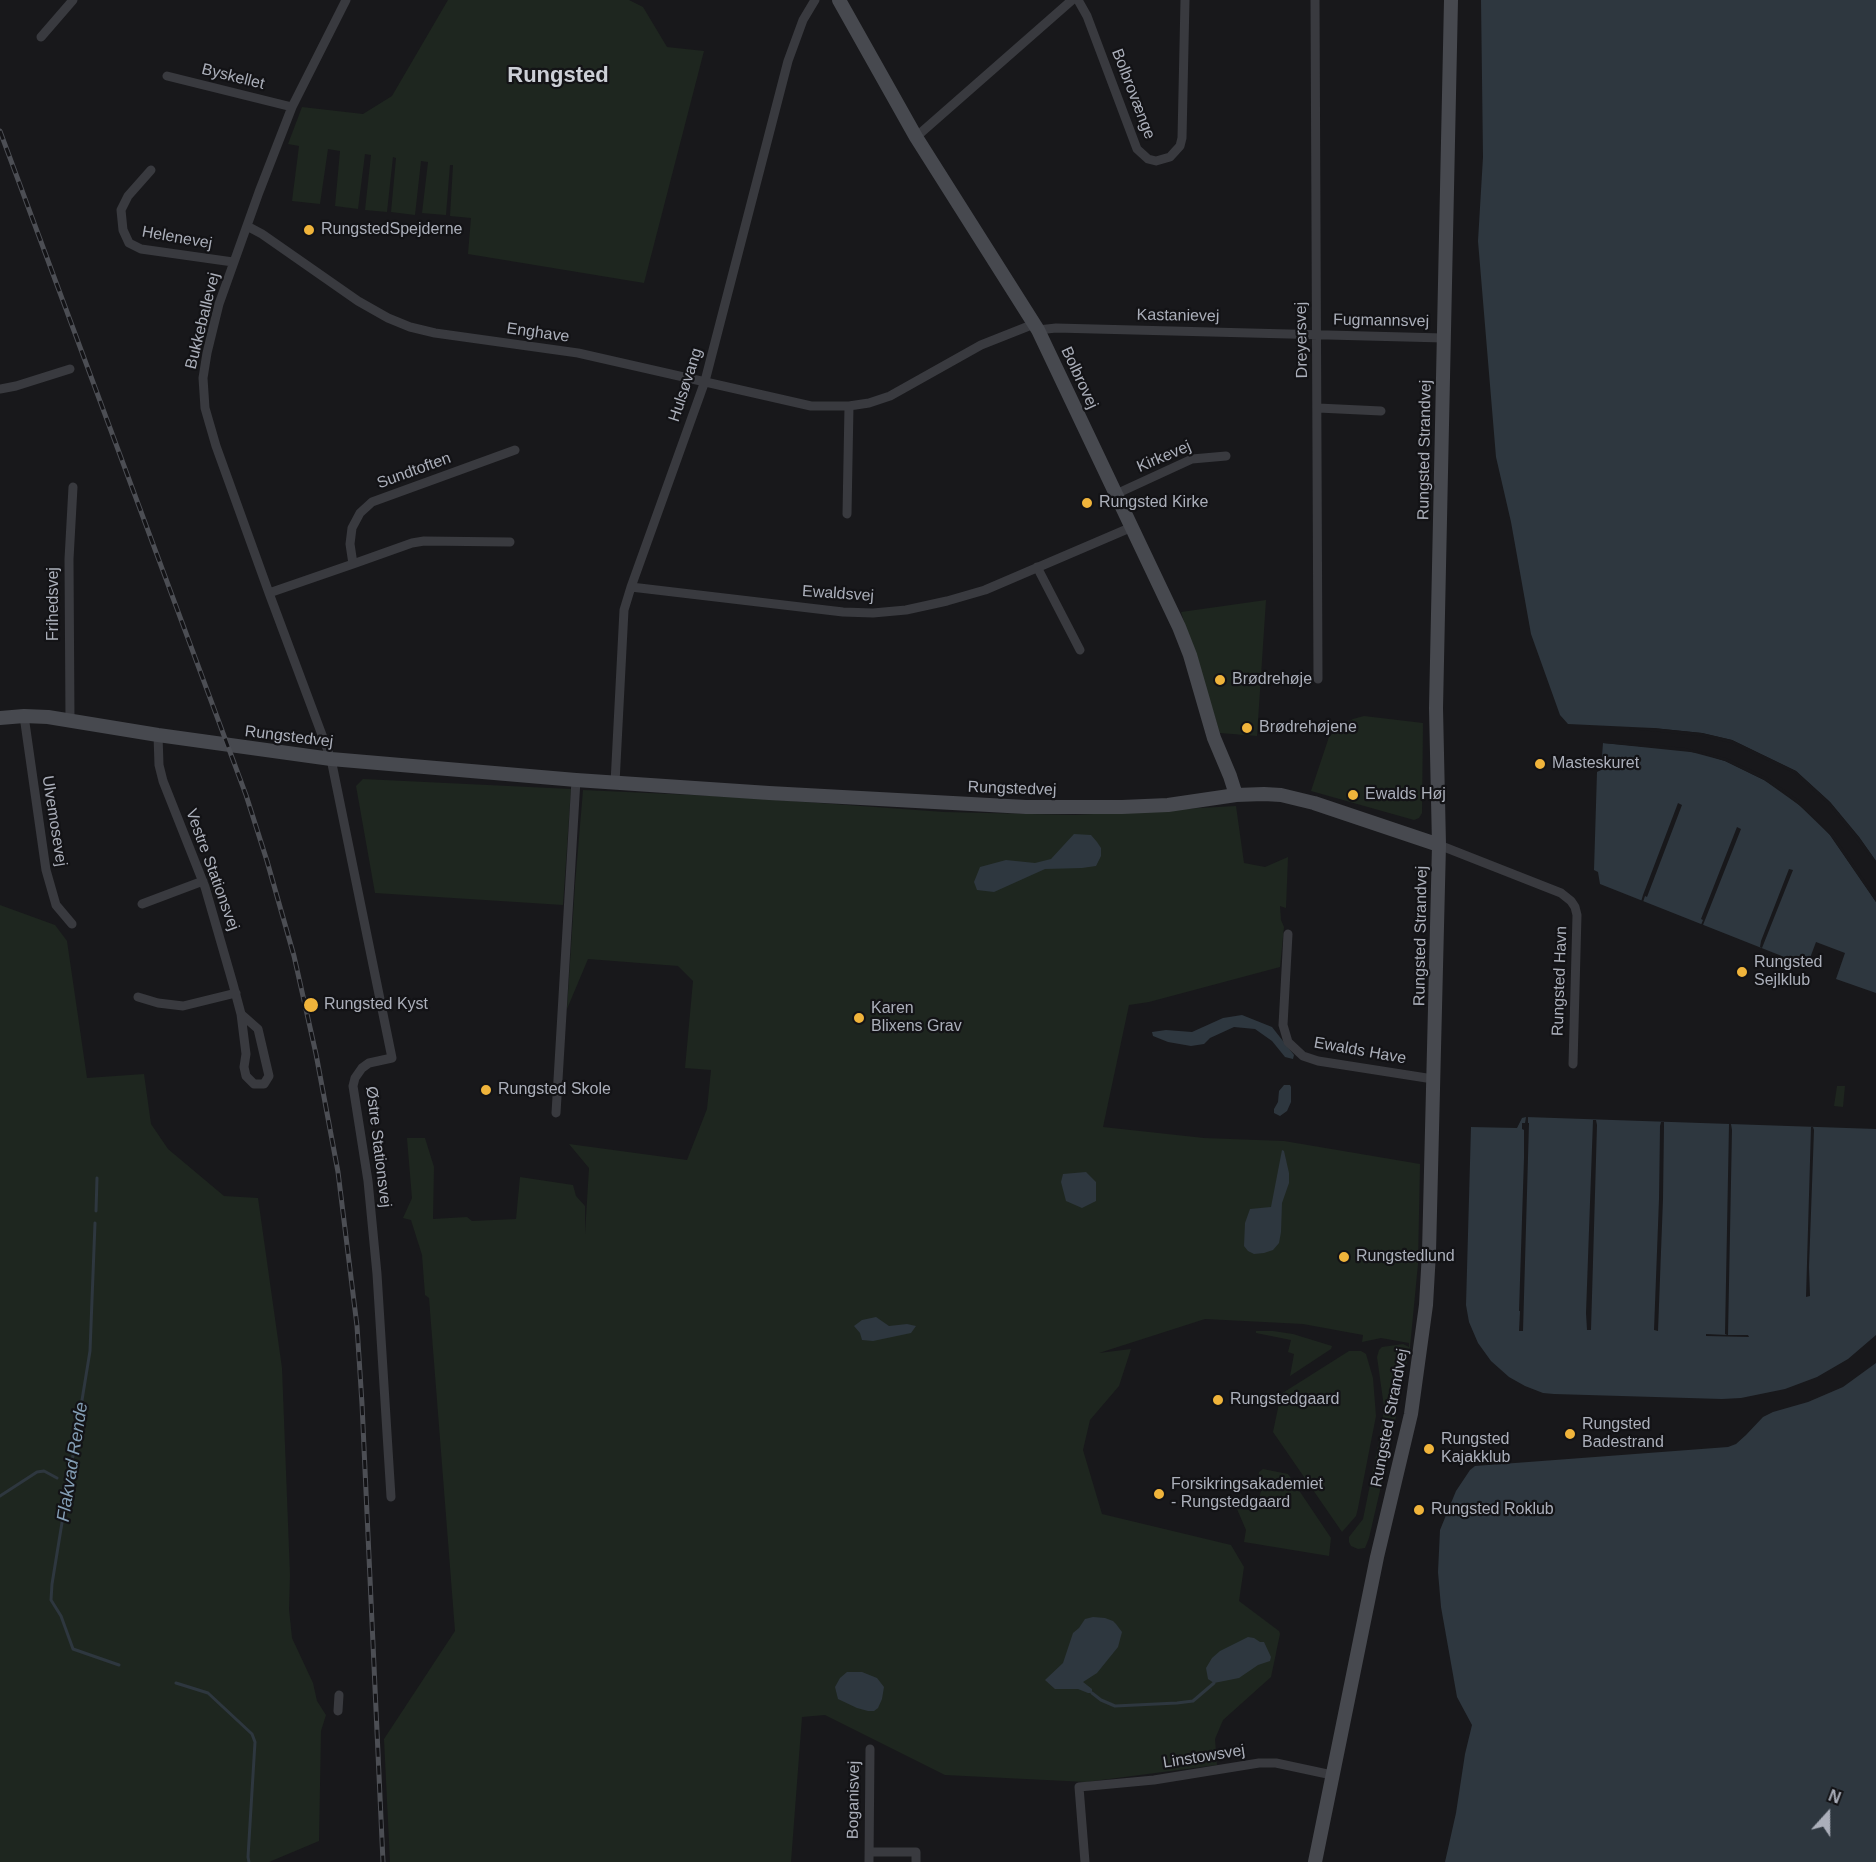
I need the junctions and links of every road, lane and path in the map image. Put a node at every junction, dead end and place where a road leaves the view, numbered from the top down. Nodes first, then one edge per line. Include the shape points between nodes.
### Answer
1 (74, 0) edge
2 (346, 0) edge
3 (815, 0) edge
4 (839, 0) edge
5 (1072, 0) edge
6 (1078, 0) edge
7 (1185, 0) edge
8 (1315, 0) edge
9 (1451, 0) edge
10 (41, 37) dead end
11 (166, 76) dead end
12 (292, 106) junction
13 (916, 137) junction
14 (151, 170) dead end
15 (247, 226) junction
16 (233, 262) junction
17 (1036, 327) junction
18 (1317, 334) junction
19 (1444, 338) junction
20 (70, 369) dead end
21 (705, 381) junction
22 (0, 389) edge
23 (849, 406) junction
24 (1318, 408) junction
25 (1381, 411) dead end
26 (515, 450) dead end
27 (1226, 456) dead end
28 (73, 487) dead end
29 (1116, 494) junction
30 (847, 514) dead end
31 (1131, 527) junction
32 (510, 542) dead end
33 (354, 564) junction
34 (1037, 567) junction
35 (631, 587) junction
36 (269, 593) junction
37 (1080, 650) dead end
38 (1318, 679) dead end
39 (24, 716) junction
40 (0, 718) edge
41 (70, 721) junction
42 (158, 735) junction
43 (331, 759) junction
44 (576, 780) junction
45 (615, 783) junction
46 (1236, 795) junction
47 (1439, 845) junction
48 (203, 881) junction
49 (142, 904) dead end
50 (72, 924) dead end
51 (1288, 934) dead end
52 (236, 993) junction
53 (138, 997) dead end
54 (241, 1014) junction
55 (1573, 1064) dead end
56 (1434, 1079) junction
57 (556, 1113) dead end
58 (391, 1497) dead end
59 (339, 1695) dead end
60 (338, 1711) dead end
61 (870, 1749) dead end
62 (1332, 1775) junction
63 (869, 1852) junction
64 (869, 1862) edge
65 (916, 1862) edge
66 (1085, 1862) edge
67 (1315, 1862) edge

1 - 10 street
2 - 12 street, Bukkeballevej
3 - 21 street, Hulsøvang via 788,61
4 - 13 main road, Bolbrovej
5 - 13 street
6 - 7 street, Bolbrovænge via 1137,149 1148,159 1156,160 1176,152 1182,138
8 - 18 street, Dreyersvej
9 - 19 main road, Rungsted Strandvej
11 - 12 street, Byskellet
12 - 15 street, Bukkeballevej
13 - 17 main road, Bolbrovej
14 - 16 street, Helenevej via 128,195 121,210 129,243 141,249
15 - 16 street, Bukkeballevej
15 - 21 street, Enghave via 358,301 410,327 578,353
16 - 36 street, Bukkeballevej via 207,353 203,378 205,408
17 - 18 street, Kastanievej
17 - 23 street, Enghave via 981,345 890,396
17 - 29 main road, Bolbrovej
18 - 19 street, Fugmannsvej
18 - 24 street, Dreyersvej
19 - 47 main road, Rungsted Strandvej via 1436,708
20 - 22 street
21 - 23 street, Enghave via 811,406
21 - 35 street, Hulsøvang
23 - 30 street
24 - 25 street
24 - 38 street, Dreyersvej
26 - 33 street, Sundtoften via 372,502 352,528
27 - 29 street, Kirkevej via 1192,459
28 - 41 street, Frihedsvej via 69,559
29 - 31 main road, Bolbrovej
31 - 34 street, Ewaldsvej
31 - 46 main road, Bolbrovej via 1190,654 1214,738
32 - 33 street via 424,541
33 - 36 street
34 - 35 street, Ewaldsvej via 985,590 946,601 873,613
34 - 37 street
35 - 45 street, Hulsøvang via 624,610
36 - 43 street, Bukkeballevej
39 - 40 main road, Rungstedvej
39 - 41 main road, Rungstedvej
39 - 50 street, Ulvemosevej via 46,870 56,904
41 - 42 main road, Rungstedvej
42 - 43 main road, Rungstedvej
42 - 48 street, Vestre Stationsvej via 163,781
43 - 44 main road, Rungstedvej
43 - 58 street, Østre Stationsvej via 392,1058 362,1068 353,1086 373,1227
44 - 45 main road, Rungstedvej
44 - 57 street
45 - 46 main road, Rungstedvej via 1026,807 1168,806
46 - 47 main road, Rungstedvej via 1295,798
47 - 55 street, Rungsted Havn via 1561,893 1575,907
47 - 56 main road, Rungsted Strandvej
48 - 49 street
48 - 52 street, Vestre Stationsvej
51 - 56 street, Ewalds Have via 1283,1025 1288,1042 1303,1056 1318,1061
52 - 53 street via 183,1006
52 - 54 street, Vestre Stationsvej
54 - 54 street, Vestre Stationsvej via 246,1076 254,1084 264,1084 269,1076 258,1029
56 - 62 main road, Rungsted Strandvej via 1422,1342 1411,1414
59 - 60 street
61 - 63 street, Boganisvej
62 - 66 street, Linstowsvej via 1259,1763 1079,1787
62 - 67 main road, Rungsted Strandvej
63 - 64 street, Boganisvej
63 - 65 street, Boganisvej via 916,1852

